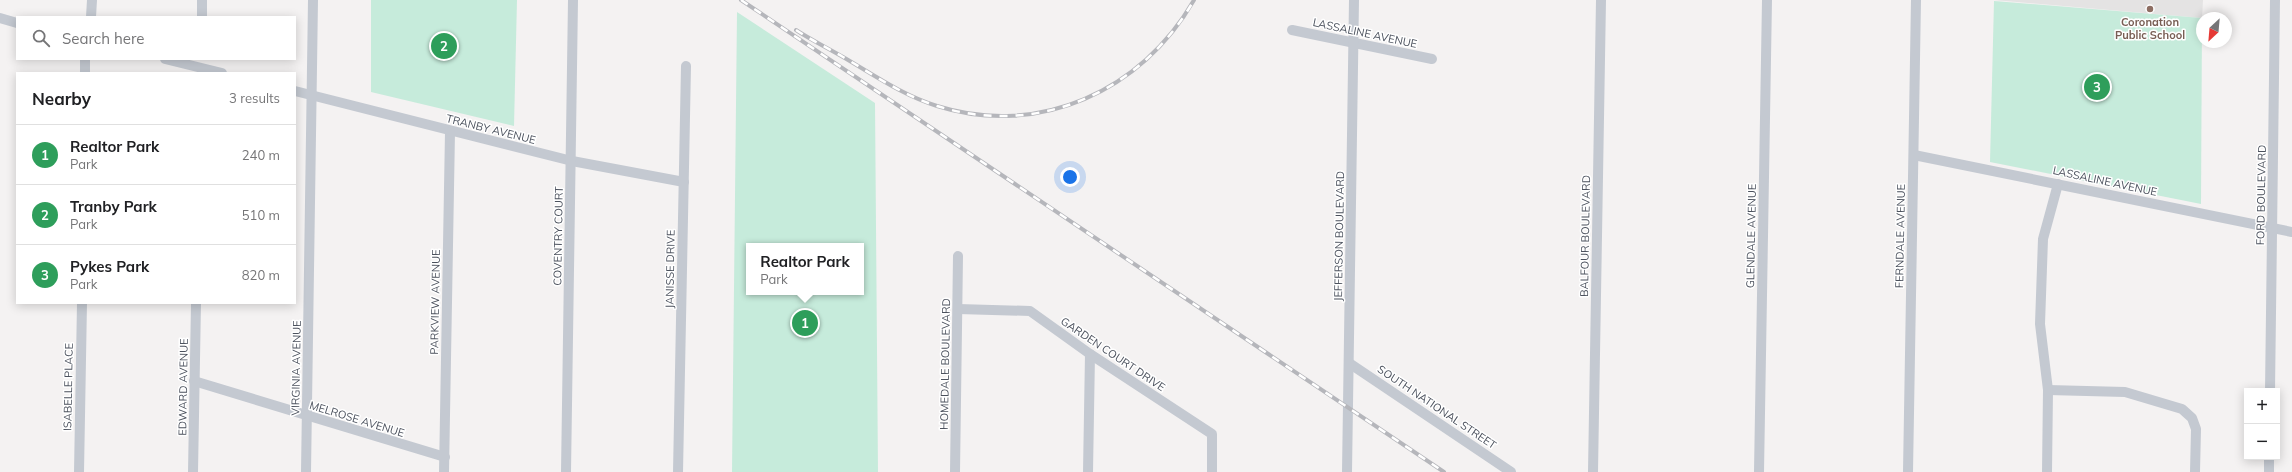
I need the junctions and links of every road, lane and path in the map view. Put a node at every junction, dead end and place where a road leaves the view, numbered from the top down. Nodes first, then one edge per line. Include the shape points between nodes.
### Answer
1 (92, 0) edge
2 (202, 0) edge
3 (314, 0) edge
4 (574, 0) edge
5 (1354, 0) edge
6 (1601, 0) edge
7 (1767, 0) edge
8 (1916, 0) edge
9 (2276, 0) edge
10 (92, 16) edge
11 (202, 16) edge
12 (0, 18) edge
13 (16, 23) edge
14 (1292, 30) dead end
15 (1353, 42) junction
16 (1432, 59) dead end
17 (85, 60) edge
18 (170, 60) edge
19 (686, 66) dead end
20 (202, 67) edge
21 (84, 72) edge
22 (219, 72) edge
23 (296, 91) edge
24 (312, 95) junction
25 (450, 132) junction
26 (1914, 155) junction
27 (572, 161) junction
28 (684, 182) junction
29 (2058, 184) junction
30 (2272, 228) junction
31 (2292, 232) edge
32 (958, 256) dead end
33 (82, 304) edge
34 (196, 304) edge
35 (958, 309) junction
36 (1090, 354) junction
37 (1349, 363) junction
38 (194, 381) junction
39 (2270, 388) edge
40 (2048, 390) junction
41 (307, 417) junction
42 (445, 458) junction
43 (2269, 460) edge
44 (79, 472) edge
45 (194, 472) edge
46 (306, 472) edge
47 (444, 472) edge
48 (566, 472) edge
49 (678, 472) edge
50 (955, 472) edge
51 (1088, 472) edge
52 (1212, 472) edge
53 (1347, 472) edge
54 (1511, 472) edge
55 (1593, 472) edge
56 (1759, 472) edge
57 (1908, 472) edge
58 (2047, 472) edge
59 (2195, 472) edge
60 (2269, 472) edge

1 - 10 street
2 - 11 street
3 - 24 street, VIRGINIA AVENUE
4 - 27 street, COVENTRY COURT
5 - 15 street, JEFFERSON BOULEVARD
6 - 55 street, BALFOUR BOULEVARD
7 - 56 street, GLENDALE AVENUE
8 - 26 street, FERNDALE AVENUE
9 - 30 street, FORD BOULEVARD
12 - 13 street
14 - 15 street, LASSALINE AVENUE
15 - 16 street, LASSALINE AVENUE
15 - 37 street, JEFFERSON BOULEVARD
17 - 21 street
18 - 20 street
19 - 28 street, JANISSE DRIVE
20 - 22 street
23 - 24 street, TRANBY AVENUE
24 - 25 street, TRANBY AVENUE
24 - 41 street, VIRGINIA AVENUE
25 - 27 street, TRANBY AVENUE
25 - 42 street, PARKVIEW AVENUE
26 - 29 street, LASSALINE AVENUE
26 - 57 street, FERNDALE AVENUE
27 - 28 street, TRANBY AVENUE
27 - 48 street, COVENTRY COURT
28 - 49 street, JANISSE DRIVE
29 - 30 street, LASSALINE AVENUE
29 - 40 street via 2043,238 2040,324
30 - 31 street, LASSALINE AVENUE
30 - 39 street, FORD BOULEVARD
32 - 35 street, HOMEDALE BOULEVARD
33 - 44 street, ISABELLE PLACE
34 - 38 street, EDWARD AVENUE
35 - 36 street, GARDEN COURT DRIVE via 1030,311
35 - 50 street, HOMEDALE BOULEVARD
36 - 51 street
36 - 52 street, GARDEN COURT DRIVE via 1212,434
37 - 53 street, JEFFERSON BOULEVARD
37 - 54 street, SOUTH NATIONAL STREET
38 - 41 street, MELROSE AVENUE
38 - 45 street, EDWARD AVENUE
40 - 58 street
40 - 59 street via 2125,392 2182,409 2192,418 2196,429
41 - 42 street, MELROSE AVENUE
41 - 46 street, VIRGINIA AVENUE
42 - 47 street, PARKVIEW AVENUE
43 - 60 street

